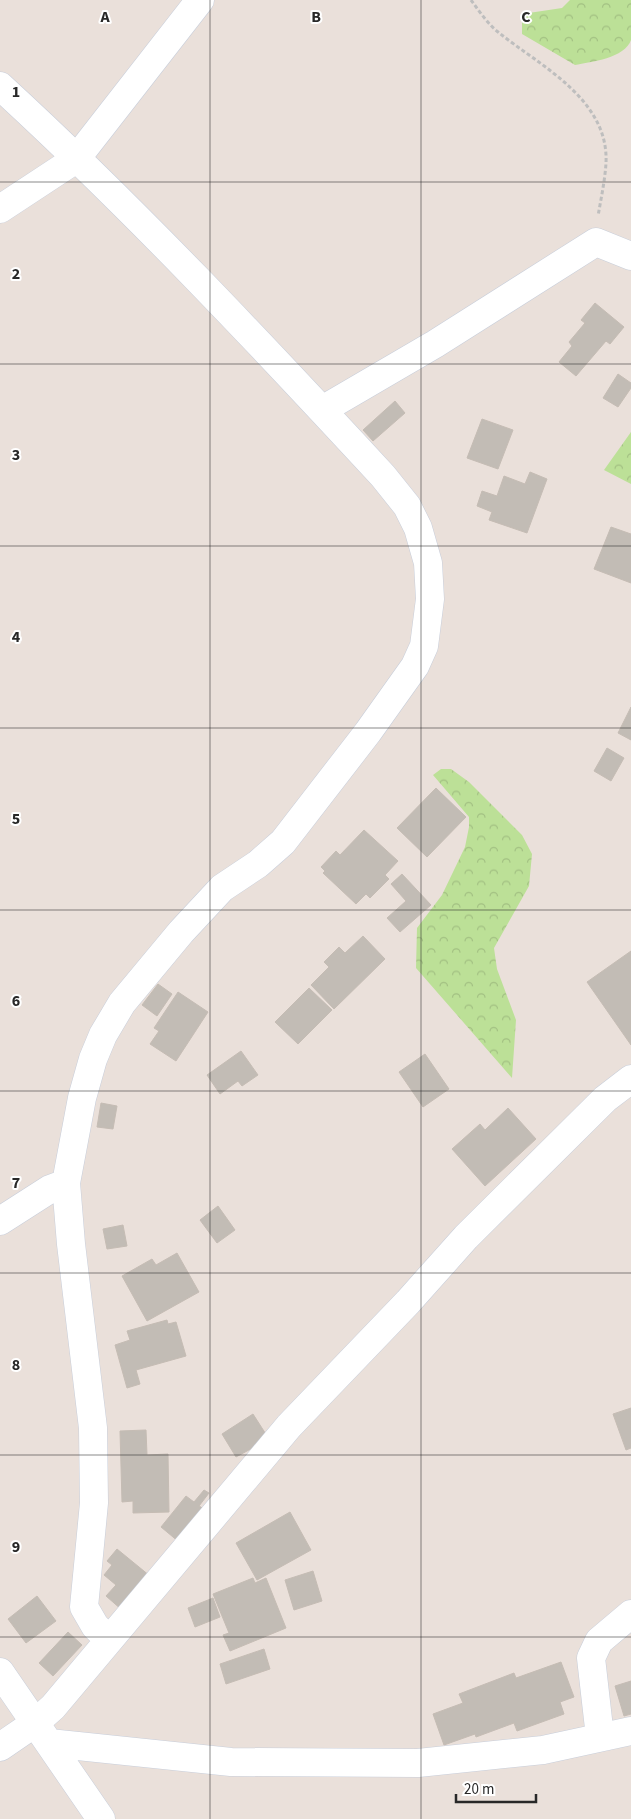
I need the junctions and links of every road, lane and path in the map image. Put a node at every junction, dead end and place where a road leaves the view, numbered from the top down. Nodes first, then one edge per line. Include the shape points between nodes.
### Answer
1 (200, 0) edge
2 (471, 0) edge
3 (0, 86) edge
4 (76, 160) junction
5 (0, 209) edge
6 (596, 242) junction
7 (631, 256) edge
8 (322, 410) junction
9 (631, 1078) edge
10 (66, 1183) junction
11 (0, 1221) edge
12 (631, 1614) edge
13 (109, 1640) junction
14 (0, 1672) edge
15 (631, 1732) edge
16 (42, 1733) junction
17 (600, 1737) junction
18 (0, 1748) edge
19 (101, 1819) edge

1 - 4 street
2 - 6 path via 497,31 562,80 590,110 601,133 606,162
3 - 4 street
4 - 5 street
4 - 8 street via 123,202
6 - 7 street
6 - 8 street via 435,344
8 - 10 street via 383,476 407,506 418,528 428,563 430,599 424,646 415,666 374,723 283,842 258,864 222,888 122,1003 93,1059
9 - 13 street via 605,1099 466,1237 289,1426
10 - 11 street via 50,1189
10 - 13 street via 93,1428 94,1503 84,1607 95,1626
12 - 17 street via 599,1641 591,1658
13 - 16 street via 53,1707
14 - 16 street
15 - 17 street
16 - 17 street via 231,1762 418,1763 543,1750
16 - 18 street
16 - 19 street

